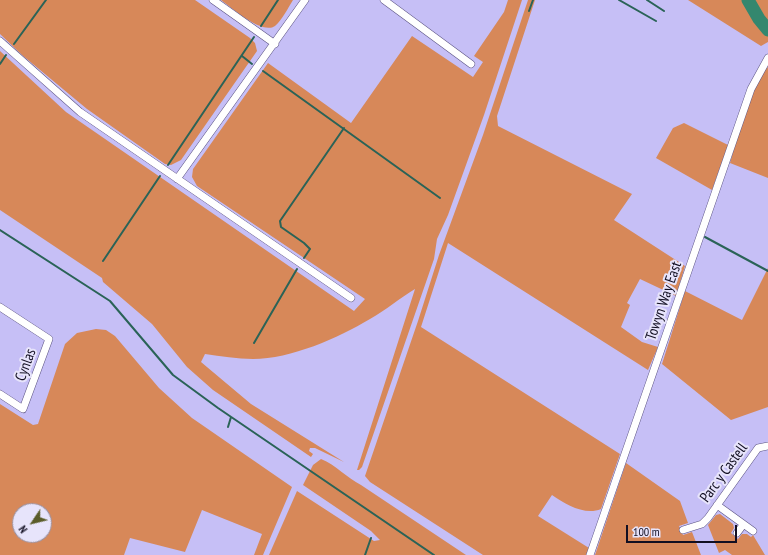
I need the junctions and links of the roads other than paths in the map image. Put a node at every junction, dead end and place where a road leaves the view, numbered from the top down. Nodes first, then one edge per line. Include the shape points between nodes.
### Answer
1 (213, 0) edge
2 (305, 0) edge
3 (384, 0) edge
4 (0, 41) edge
5 (275, 44) junction
6 (768, 58) edge
7 (471, 64) dead end
8 (177, 179) junction
9 (351, 298) dead end
10 (0, 307) edge
11 (0, 394) edge
12 (768, 446) edge
13 (717, 505) junction
14 (743, 525) junction
15 (683, 530) dead end
16 (753, 531) dead end
17 (737, 534) dead end
18 (590, 555) edge

1 - 5 street
2 - 5 street
3 - 7 street
4 - 8 street via 80,112
5 - 8 street
6 - 18 street, Towyn Way East via 751,89
8 - 9 street
10 - 11 street, Cynlas via 49,339 23,409
12 - 13 street, Parc y Castell via 758,448
13 - 14 street
13 - 15 street, Parc y Castell via 702,524
14 - 16 street
14 - 17 street

